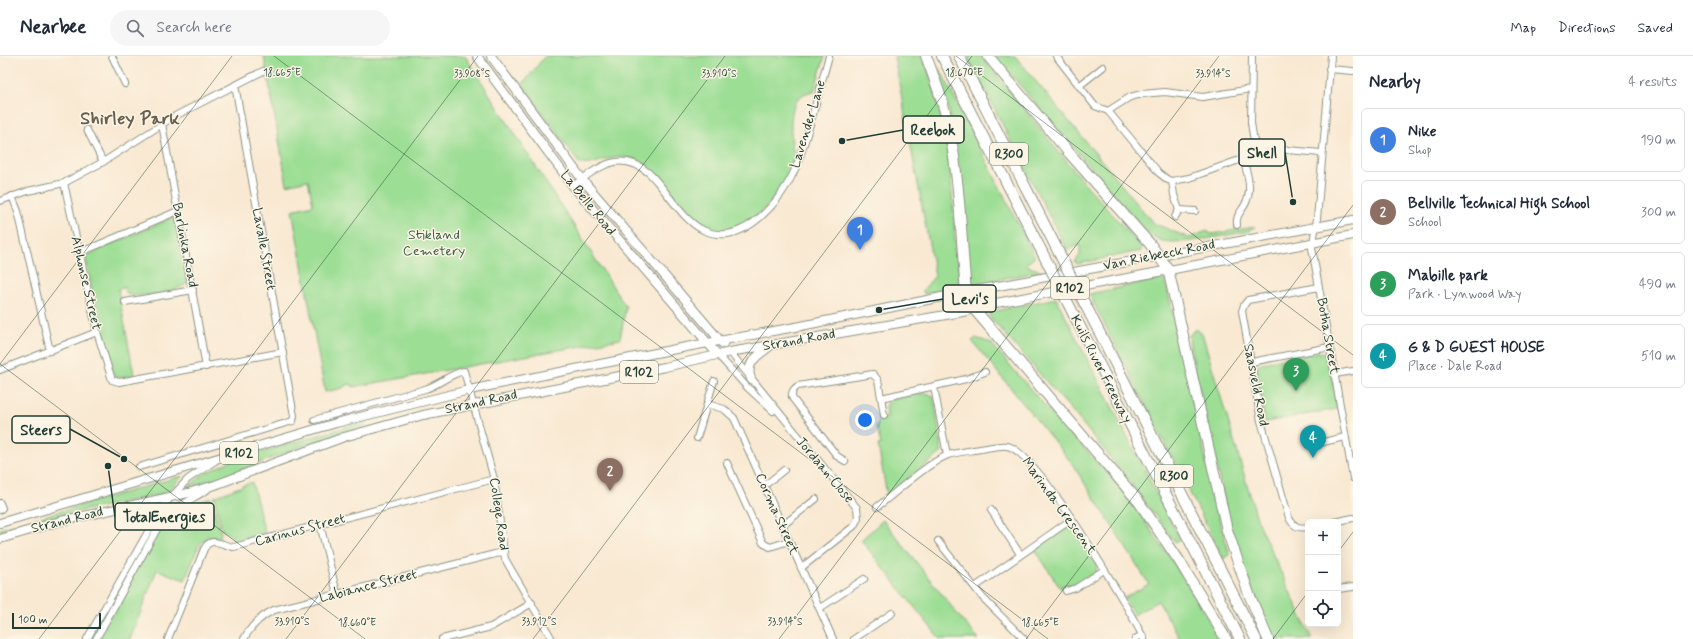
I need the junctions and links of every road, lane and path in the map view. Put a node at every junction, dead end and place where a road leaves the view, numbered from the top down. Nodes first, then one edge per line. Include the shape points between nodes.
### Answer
1 (112, 56) edge
2 (477, 56) edge
3 (491, 56) edge
4 (828, 56) edge
5 (926, 56) edge
6 (942, 56) edge
7 (959, 56) edge
8 (988, 56) edge
9 (1056, 56) edge
10 (1252, 56) edge
11 (1331, 56) edge
12 (1103, 67) dead end
13 (1329, 69) junction
14 (263, 71) dead end
15 (1353, 71) edge
16 (125, 84) dead end
17 (235, 85) junction
18 (1079, 86) junction
19 (1251, 89) junction
20 (1108, 111) junction
21 (162, 124) junction
22 (87, 130) dead end
23 (1322, 153) junction
24 (1256, 154) junction
25 (1243, 159) junction
26 (103, 162) junction
27 (582, 179) junction
28 (1172, 181) junction
29 (64, 183) junction
30 (573, 186) junction
31 (12, 196) junction
32 (0, 201) edge
33 (1179, 210) junction
34 (178, 211) junction
35 (1195, 211) dead end
36 (1176, 217) dead end
37 (1353, 220) edge
38 (1237, 226) dead end
39 (1315, 227) junction
40 (1353, 234) edge
41 (1312, 242) junction
42 (79, 253) junction
43 (1158, 255) junction
44 (1168, 270) junction
45 (1319, 287) junction
46 (193, 290) junction
47 (966, 292) junction
48 (125, 302) dead end
49 (974, 308) junction
50 (97, 332) junction
51 (721, 341) junction
52 (708, 343) junction
53 (772, 345) junction
54 (1330, 347) junction
55 (50, 351) junction
56 (283, 352) junction
57 (730, 352) junction
58 (718, 355) junction
59 (1251, 362) junction
60 (206, 367) junction
61 (0, 369) edge
62 (1353, 371) edge
63 (985, 372) dead end
64 (1335, 374) junction
65 (751, 379) junction
66 (714, 381) dead end
67 (934, 387) junction
68 (469, 390) junction
69 (881, 398) junction
70 (473, 404) junction
71 (707, 404) junction
72 (884, 415) dead end
73 (314, 420) dead end
74 (784, 420) junction
75 (1345, 437) junction
76 (697, 438) dead end
77 (1319, 443) dead end
78 (947, 455) junction
79 (217, 459) junction
80 (845, 461) dead end
81 (727, 463) dead end
82 (139, 467) dead end
83 (784, 470) dead end
84 (1353, 478) edge
85 (494, 479) junction
86 (215, 485) junction
87 (764, 486) junction
88 (170, 498) junction
89 (816, 499) dead end
90 (877, 508) dead end
91 (991, 510) dead end
92 (1353, 518) edge
93 (1072, 519) junction
94 (1341, 521) edge
95 (0, 523) edge
96 (320, 524) junction
97 (782, 526) junction
98 (1305, 527) edge
99 (0, 538) edge
100 (789, 541) junction
101 (938, 541) dead end
102 (503, 552) junction
103 (1020, 554) junction
104 (801, 568) junction
105 (1104, 570) junction
106 (864, 579) dead end
107 (975, 587) junction
108 (1353, 587) edge
109 (1341, 589) edge
110 (1066, 591) dead end
111 (337, 594) junction
112 (532, 604) junction
113 (820, 608) junction
114 (892, 613) dead end
115 (456, 637) edge
116 (1143, 637) edge
117 (87, 639) edge
118 (96, 639) edge
119 (168, 639) edge
120 (244, 639) edge
121 (442, 639) edge
122 (552, 639) edge
123 (833, 639) edge
124 (854, 639) edge
125 (1024, 639) edge
126 (1135, 639) edge
127 (1226, 639) edge
128 (1240, 639) edge
129 (1256, 639) edge
130 (1268, 639) edge

1 - 16 street
2 - 30 main road, La Belle Road
3 - 27 main road, La Belle Road
4 - 27 street, Lavender Lane via 800,155 790,180 765,212 744,229 725,234 701,229 655,178 633,163 614,161
5 - 47 highway via 944,106 953,152
6 - 128 highway, Kuils River Freeway / R300, bridge
7 - 129 highway, Kuils River Freeway / R300, bridge
8 - 43 highway
9 - 18 street
10 - 19 street
11 - 13 street
12 - 18 street
13 - 15 street
13 - 23 street
14 - 17 street
17 - 21 street
17 - 56 street, Lavalle Street
18 - 20 street via 1097,108
19 - 20 street via 1203,96 1165,92 1142,94 1130,97
19 - 24 street via 1251,123
20 - 28 street via 1159,173
21 - 26 street
21 - 34 street, Barlinka Road
22 - 26 street
23 - 24 street via 1282,149
23 - 39 street
24 - 25 street
25 - 28 street via 1189,178
25 - 38 street via 1250,190 1247,201 1236,218
26 - 29 street
27 - 30 street, Lavender Lane
27 - 51 main road, La Belle Road
28 - 33 street
29 - 31 street
29 - 42 street, Alphonse Street
30 - 52 main road, La Belle Road
31 - 32 street
31 - 55 street via 18,211
33 - 35 street
33 - 36 street
34 - 42 street
34 - 46 street, Barlinka Road
37 - 39 main road, Van Riebeeck Road / R102
39 - 41 street
39 - 43 main road, Van Riebeeck Road / R102
40 - 41 main road, Van Riebeeck Road / R102
41 - 44 main road, Van Riebeeck Road / R102
41 - 45 street, Botha Street
42 - 50 street, Alphonse Street
43 - 44 highway
43 - 47 main road, Van Riebeeck Road / R102
44 - 49 main road, Van Riebeeck Road / R102
44 - 130 highway via 1227,530 1248,594
45 - 54 street, Botha Street
45 - 59 street, Saasveld Road via 1246,302 1242,311
46 - 48 street
46 - 60 street, Barlinka Road
47 - 49 highway
47 - 51 main road, Strand Road / R102
49 - 53 main road, Strand Road / R102
49 - 127 highway via 1139,502 1180,562
50 - 55 street
50 - 60 street, Alphonse Street via 109,375 114,381
51 - 52 main road, Strand Road / R102
51 - 57 main road, La Belle Road
52 - 58 main road, La Belle Road
52 - 68 main road, Strand Road / R102
53 - 57 main road, Strand Road / R102
53 - 65 main road via 752,361 749,367
54 - 59 street
54 - 64 street, Botha Street
55 - 61 street
56 - 60 street
56 - 82 street, Lavalle Street via 295,414 291,422
57 - 58 main road, Strand Road / R102
57 - 65 street, Jordaan Close
58 - 70 main road, Strand Road / R102
58 - 74 street, Jordaan Close via 747,387
59 - 98 street, Saasveld Road via 1261,421 1289,518 1297,527
62 - 64 street
63 - 67 street
64 - 75 street, Botha Street
65 - 74 street, Jordaan Close
66 - 71 street
67 - 69 street
67 - 78 street
68 - 70 street, College Road
68 - 73 street, College Road via 464,371 454,373 424,390
68 - 79 main road, Strand Road / R102 via 358,417
69 - 72 street
69 - 80 street via 878,380 872,374 798,386 793,391 793,399 837,456
70 - 85 street, College Road
70 - 86 main road, Strand Road / R102 via 344,437
71 - 76 street
71 - 87 street, Corma Street via 724,409 734,418
74 - 104 street, Jordaan Close via 850,498 858,512 854,526
75 - 77 street
75 - 84 street, Botha Street
78 - 90 street, Marinda Crescent
78 - 93 street, Marinda Crescent via 1002,446 1014,448 1038,474
79 - 88 street via 188,479
79 - 95 main road, Strand Road / R102
81 - 100 street via 762,543 770,548
83 - 87 street
85 - 96 street, Carinus Street
85 - 102 street, College Road
86 - 88 main road, Strand Road / R102
86 - 118 street via 176,508 162,520
87 - 97 street, Corma Street
88 - 99 main road, Strand Road / R102 via 61,521
88 - 117 street via 162,507
89 - 97 street
91 - 103 street
92 - 94 street
93 - 103 street
93 - 105 street, Marinda Crescent
96 - 111 street
96 - 119 street, Carinus Street via 234,547 215,541 207,543
97 - 100 street, Corma Street
100 - 104 street, Corma Street
101 - 107 street
102 - 111 street, Labiance Street
102 - 112 street, College Road
103 - 107 street
104 - 113 street, Corma Street
105 - 110 street via 1076,588
105 - 116 street, Marinda Crescent
106 - 113 street
107 - 125 street
108 - 109 street
111 - 120 street, Labiance Street via 267,613 254,624
112 - 115 street via 497,624
112 - 122 street, College Road
113 - 123 street, Corma Street
114 - 124 street
115 - 121 street
116 - 126 street

